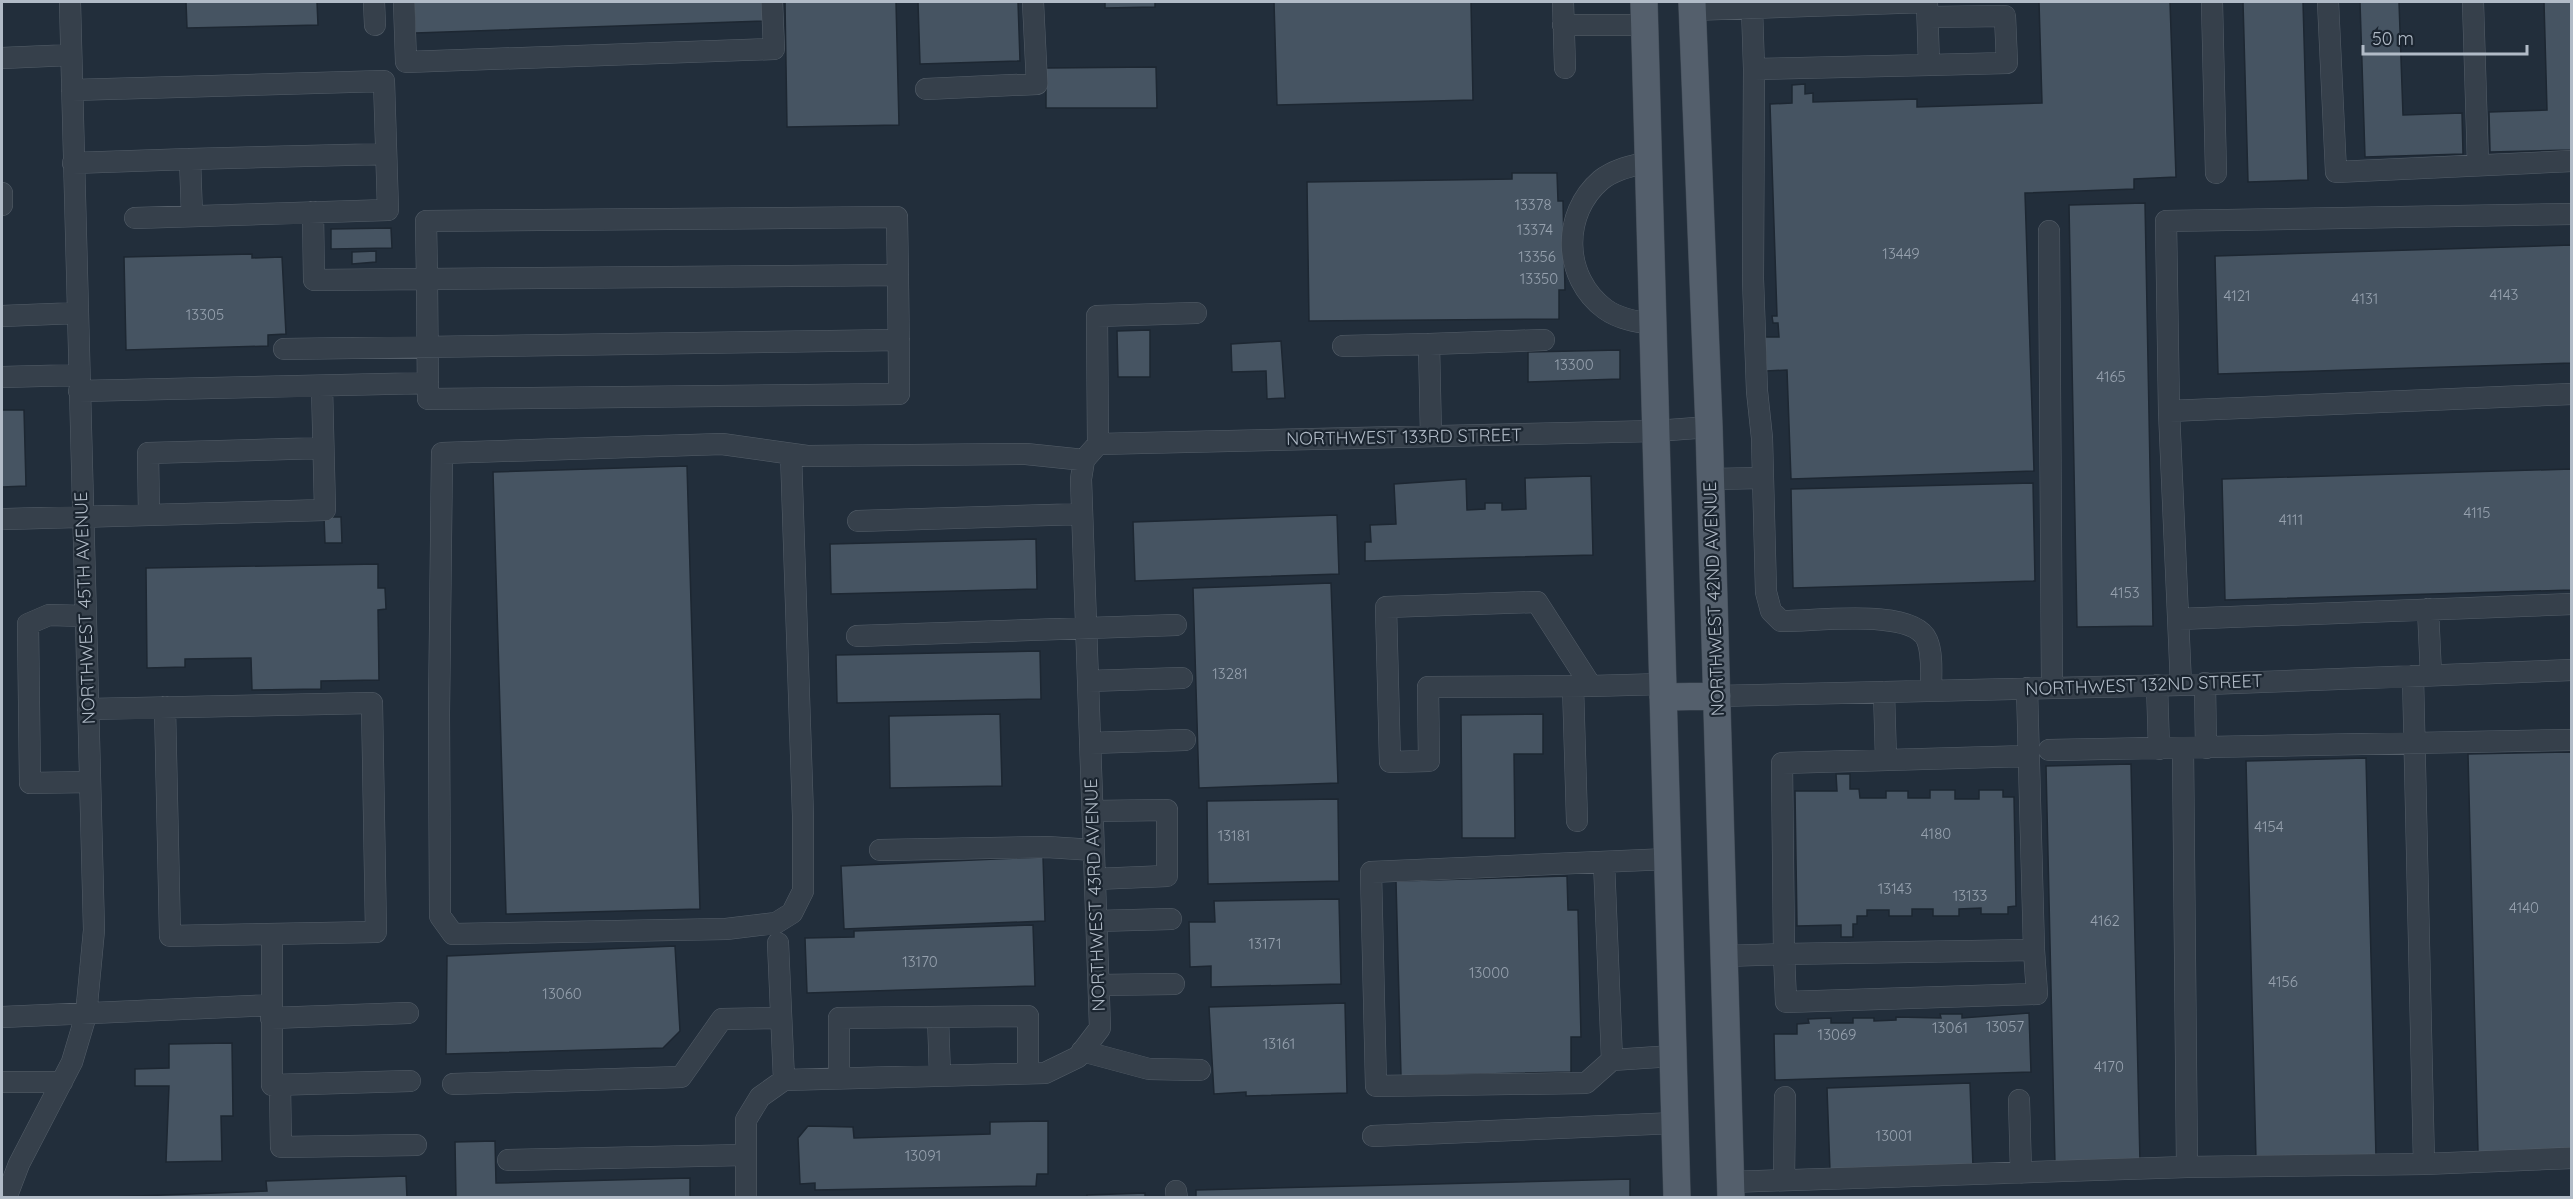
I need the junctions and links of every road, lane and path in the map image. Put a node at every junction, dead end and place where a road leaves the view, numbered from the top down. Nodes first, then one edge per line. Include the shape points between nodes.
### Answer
1 (70, 2) edge
2 (374, 2) edge
3 (404, 2) edge
4 (772, 2) edge
5 (1033, 2) edge
6 (1563, 2) edge
7 (2212, 2) edge
8 (2328, 2) edge
9 (2473, 2) edge
10 (1692, 6) edge
11 (1927, 7) edge
12 (1752, 8) junction
13 (1644, 13) edge
14 (375, 25) dead end
15 (1563, 25) junction
16 (71, 55) junction
17 (2, 58) edge
18 (1929, 65) junction
19 (1565, 68) dead end
20 (1754, 69) junction
21 (926, 89) dead end
22 (72, 90) junction
23 (386, 154) junction
24 (190, 159) junction
25 (2571, 161) edge
26 (1648, 162) junction
27 (73, 163) junction
28 (2478, 165) junction
29 (2216, 173) dead end
30 (2, 193) edge
31 (2, 205) edge
32 (313, 212) junction
33 (2571, 214) edge
34 (192, 216) junction
35 (135, 218) dead end
36 (2049, 231) dead end
37 (898, 275) junction
38 (427, 279) junction
39 (77, 313) junction
40 (1196, 313) dead end
41 (2, 315) edge
42 (1653, 324) junction
43 (899, 340) junction
44 (1544, 340) dead end
45 (1429, 344) junction
46 (427, 346) junction
47 (1343, 346) dead end
48 (284, 349) dead end
49 (2, 377) edge
50 (79, 383) junction
51 (428, 383) junction
52 (322, 386) junction
53 (2571, 394) edge
54 (2169, 411) junction
55 (1710, 427) junction
56 (1656, 431) junction
57 (1431, 436) junction
58 (1098, 444) junction
59 (323, 448) junction
60 (791, 454) junction
61 (1084, 460) junction
62 (1763, 477) junction
63 (1711, 479) junction
64 (149, 514) junction
65 (1082, 514) junction
66 (82, 516) junction
67 (6, 519) dead end
68 (858, 521) dead end
69 (2571, 604) edge
70 (2428, 609) junction
71 (85, 616) junction
72 (2179, 619) junction
73 (1176, 625) dead end
74 (1086, 629) junction
75 (856, 636) dead end
76 (2571, 670) edge
77 (2422, 675) junction
78 (1182, 678) dead end
79 (1088, 681) junction
80 (2205, 683) junction
81 (2157, 685) junction
82 (2181, 685) junction
83 (1582, 686) junction
84 (2052, 687) junction
85 (2027, 688) junction
86 (1931, 690) junction
87 (1663, 691) junction
88 (1884, 692) junction
89 (1717, 696) junction
90 (165, 707) junction
91 (88, 709) junction
92 (1185, 740) dead end
93 (2571, 740) edge
94 (1090, 743) junction
95 (2414, 745) junction
96 (2183, 748) junction
97 (2206, 748) junction
98 (2159, 749) junction
99 (2049, 750) dead end
100 (2028, 756) junction
101 (1886, 760) junction
102 (90, 782) junction
103 (1093, 811) junction
104 (1577, 821) dead end
105 (880, 850) dead end
106 (1094, 850) junction
107 (1668, 859) junction
108 (1604, 862) junction
109 (1095, 879) junction
110 (1171, 919) dead end
111 (1096, 921) junction
112 (272, 934) junction
113 (778, 943) dead end
114 (2034, 950) junction
115 (1784, 954) junction
116 (1724, 956) junction
117 (1174, 984) dead end
118 (1098, 985) junction
119 (271, 1011) junction
120 (408, 1013) dead end
121 (86, 1015) junction
122 (2, 1017) edge
123 (938, 1017) junction
124 (781, 1018) junction
125 (1082, 1051) junction
126 (1673, 1056) junction
127 (1612, 1060) junction
128 (1200, 1070) dead end
129 (1028, 1073) junction
130 (940, 1076) junction
131 (839, 1078) junction
132 (784, 1080) junction
133 (410, 1081) dead end
134 (2, 1082) edge
135 (62, 1082) junction
136 (453, 1084) dead end
137 (280, 1085) junction
138 (1785, 1097) dead end
139 (2019, 1100) dead end
140 (1675, 1123) junction
141 (1373, 1136) dead end
142 (416, 1145) dead end
143 (745, 1155) junction
144 (2571, 1158) edge
145 (508, 1160) dead end
146 (2424, 1164) junction
147 (2187, 1167) junction
148 (2020, 1173) junction
149 (1784, 1180) junction
150 (1731, 1190) edge
151 (6, 1193) edge
152 (746, 1197) edge
153 (1677, 1197) edge

1 - 16 street, NORTHWEST 45TH AVENUE
2 - 14 street
3 - 4 street via 406,62 774,49
5 - 21 street via 1037,84
6 - 15 street
7 - 29 street
8 - 28 street via 2337,172
9 - 28 street
10 - 12 street
10 - 55 main road, NORTHWEST 42ND AVENUE
11 - 12 street
11 - 18 street
11 - 18 street via 2006,16 2007,63
12 - 20 street
13 - 15 street
13 - 26 main road
15 - 19 street
16 - 17 street
16 - 22 street, NORTHWEST 45TH AVENUE
18 - 20 street
20 - 62 street via 1753,279
22 - 23 street via 384,81
22 - 27 street, NORTHWEST 45TH AVENUE
23 - 24 street
23 - 32 street via 388,210
24 - 27 street
24 - 34 street
25 - 28 street
26 - 42 main road
26 - 42 street via 1624,167 1602,180 1585,198 1571,246 1576,270 1588,292 1606,310 1628,320
27 - 39 street, NORTHWEST 45TH AVENUE
30 - 31 street
32 - 34 street
32 - 38 street via 314,280
33 - 54 street via 2166,221
34 - 35 street
36 - 84 street
37 - 38 street
37 - 38 street via 897,217 426,221
37 - 43 street
38 - 46 street
39 - 41 street
39 - 50 street, NORTHWEST 45TH AVENUE
40 - 58 street via 1097,316
42 - 56 main road
43 - 46 street
43 - 51 street via 899,394 428,399
44 - 45 street
45 - 47 street
45 - 57 street
46 - 48 street
46 - 51 street
49 - 50 street
50 - 52 street
50 - 66 street, NORTHWEST 45TH AVENUE
51 - 52 street
52 - 59 street
53 - 54 street
54 - 72 street
55 - 56 street, NORTHWEST 133RD STREET
55 - 63 main road, NORTHWEST 42ND AVENUE
56 - 57 street, NORTHWEST 133RD STREET
56 - 87 main road
57 - 58 street, NORTHWEST 133RD STREET
58 - 61 street
59 - 64 street via 148,453
59 - 64 street via 325,510
60 - 60 street via 722,444 442,453 440,916 453,934 726,928 776,923 792,913 803,891 803,816
60 - 61 street via 1026,454
61 - 65 street, NORTHWEST 43RD AVENUE
62 - 63 street
62 - 86 street via 1766,592 1771,611 1781,621 1891,619 1915,626 1927,639
63 - 89 main road, NORTHWEST 42ND AVENUE
64 - 66 street
65 - 68 street
65 - 74 street, NORTHWEST 43RD AVENUE
66 - 67 street
66 - 71 street, NORTHWEST 45TH AVENUE
69 - 70 street
70 - 72 street
70 - 77 street
71 - 91 street, NORTHWEST 45TH AVENUE
71 - 102 street via 49,615 27,624 30,783
72 - 82 street
73 - 74 street
74 - 75 street
74 - 79 street, NORTHWEST 43RD AVENUE
76 - 77 street, NORTHWEST 132ND STREET
77 - 80 street, NORTHWEST 132ND STREET
77 - 95 street
78 - 79 street
79 - 94 street, NORTHWEST 43RD AVENUE
80 - 82 street, NORTHWEST 132ND STREET
80 - 97 street
81 - 82 street, NORTHWEST 132ND STREET
81 - 84 street, NORTHWEST 132ND STREET
81 - 98 street
83 - 83 street via 1537,602 1386,607 1390,762 1429,761 1428,687
83 - 87 street
83 - 104 street
84 - 85 street, NORTHWEST 132ND STREET
85 - 86 street, NORTHWEST 132ND STREET
85 - 100 street
86 - 88 street, NORTHWEST 132ND STREET
87 - 89 main road
87 - 107 main road
88 - 89 street, NORTHWEST 132ND STREET
88 - 101 street
89 - 116 main road, NORTHWEST 42ND AVENUE
90 - 91 street
90 - 112 street via 170,936
90 - 112 street via 372,703 376,932
91 - 102 street, NORTHWEST 45TH AVENUE
92 - 94 street
93 - 95 street
94 - 103 street, NORTHWEST 43RD AVENUE
95 - 97 street
95 - 146 street
96 - 97 street
96 - 98 street
96 - 147 street
98 - 99 street
100 - 101 street
100 - 114 street
101 - 115 street via 1782,764
102 - 121 street, NORTHWEST 45TH AVENUE via 94,930
103 - 106 street, NORTHWEST 43RD AVENUE
103 - 109 street via 1167,810 1167,876
105 - 106 street
106 - 109 street, NORTHWEST 43RD AVENUE
107 - 108 street
107 - 126 main road
108 - 127 street
108 - 127 street via 1371,872 1376,1086 1586,1083
109 - 111 street, NORTHWEST 43RD AVENUE
110 - 111 street
111 - 118 street, NORTHWEST 43RD AVENUE
112 - 119 street
113 - 124 street
114 - 115 street
114 - 115 street via 2037,994 1786,1002
115 - 116 street
116 - 150 main road, NORTHWEST 42ND AVENUE
117 - 118 street
118 - 125 street, NORTHWEST 43RD AVENUE via 1100,1028
119 - 120 street
119 - 121 street via 159,1009
119 - 137 street via 272,1085
121 - 122 street
121 - 135 street, NORTHWEST 45TH AVENUE
123 - 129 street via 1028,1016
123 - 130 street
123 - 131 street via 838,1018
124 - 132 street
124 - 136 street via 722,1019 681,1077
125 - 128 street via 1149,1069
125 - 129 street, NORTHWEST 43RD AVENUE via 1078,1057 1045,1073
126 - 127 street
126 - 140 main road
129 - 130 street, NORTHWEST 43RD AVENUE
130 - 131 street, NORTHWEST 43RD AVENUE
131 - 132 street, NORTHWEST 43RD AVENUE
132 - 143 street via 760,1096 746,1120
133 - 137 street
134 - 135 street
135 - 151 street, NORTHWEST 45TH AVENUE
137 - 142 street via 281,1147
138 - 149 street
139 - 148 street
140 - 141 street
140 - 153 main road
143 - 145 street
143 - 152 street
144 - 146 street
146 - 147 street
147 - 148 street
148 - 149 street
149 - 150 street

